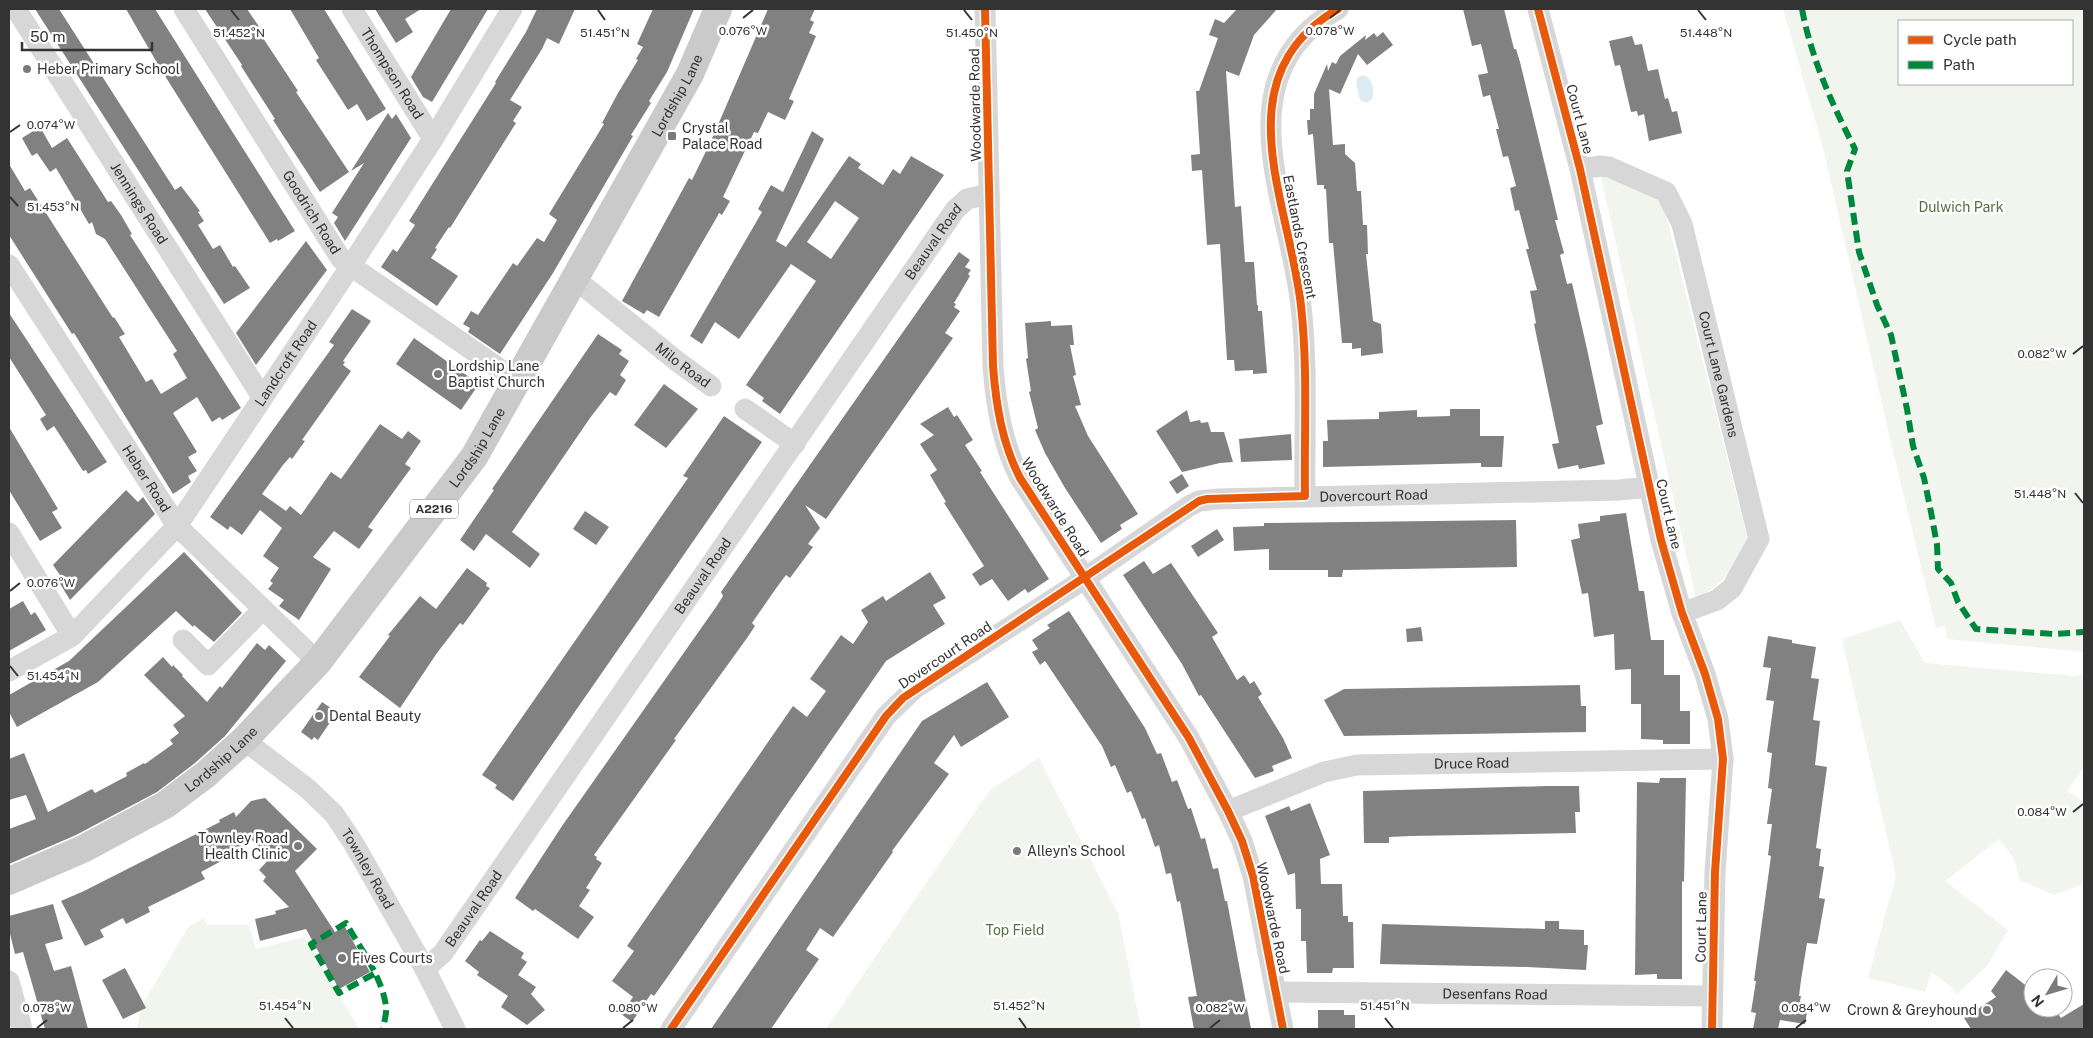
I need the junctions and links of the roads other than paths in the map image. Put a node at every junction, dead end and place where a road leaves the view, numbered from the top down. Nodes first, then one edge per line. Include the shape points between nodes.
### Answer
1 (16, 9) edge
2 (184, 9) edge
3 (352, 9) edge
4 (512, 9) edge
5 (718, 9) edge
6 (985, 9) edge
7 (1338, 9) edge
8 (1538, 9) edge
9 (433, 139) junction
10 (1580, 169) junction
11 (989, 194) junction
12 (9, 265) edge
13 (350, 267) junction
14 (575, 279) junction
15 (517, 381) junction
16 (711, 386) dead end
17 (262, 398) junction
18 (745, 409) dead end
19 (794, 444) junction
20 (1650, 487) junction
21 (1305, 496) junction
22 (176, 526) junction
23 (9, 533) edge
24 (1085, 578) junction
25 (264, 609) junction
26 (1682, 613) junction
27 (72, 636) junction
28 (183, 640) dead end
29 (318, 662) junction
30 (9, 671) edge
31 (244, 740) junction
32 (1723, 760) junction
33 (1228, 811) junction
34 (9, 881) edge
35 (426, 969) junction
36 (9, 981) edge
37 (1276, 992) junction
38 (1712, 996) junction
39 (22, 1029) edge
40 (455, 1029) edge
41 (671, 1029) edge
42 (1283, 1029) edge
43 (1712, 1029) edge

1 - 17 street, Jennings Road
2 - 13 street, Goodrich Road via 341,259
3 - 9 street, Thompson Road
4 - 9 street, Landcroft Road
5 - 14 main road, Lordship Lane / A2216 via 690,74
6 - 11 street, Woodwarde Road
7 - 21 street, Eastlands Crescent via 1306,33 1288,55 1275,84 1270,115 1271,148 1301,308
8 - 10 street, Court Lane
9 - 13 street, Landcroft Road
10 - 20 street, Court Lane
10 - 26 street, Court Lane Gardens via 1609,167 1666,192 1682,224 1759,539 1732,588 1717,600
11 - 19 street, Beauval Road via 967,199 954,210
11 - 24 street, Woodwarde Road via 993,366 1002,431 1020,478
12 - 22 street, Heber Road
13 - 15 street, Goodrich Road
13 - 17 street, Landcroft Road
14 - 15 main road, Lordship Lane / A2216
14 - 16 street, Milo Road
15 - 29 main road, Lordship Lane / A2216 via 474,457
17 - 22 street, Landcroft Road
18 - 19 street
19 - 35 street, Beauval Road via 443,953
20 - 21 street, Dovercourt Road
20 - 26 street, Court Lane
21 - 24 street, Dovercourt Road via 1199,501
22 - 25 street, Heber Road
22 - 27 street, Landcroft Road
23 - 27 street
24 - 33 street, Woodwarde Road via 1188,738
24 - 41 street, Dovercourt Road via 914,689 895,706
25 - 28 street via 208,665
25 - 29 street, Heber Road
26 - 32 street, Court Lane via 1712,694
27 - 30 street, Landcroft Road
29 - 31 main road, Lordship Lane / A2216
31 - 34 main road, Lordship Lane / A2216 via 165,805 84,849
31 - 35 street, Townley Road via 308,789 334,814
32 - 33 street, Druce Road via 1357,765 1324,772
32 - 38 street, Court Lane via 1715,872
33 - 37 street, Woodwarde Road via 1253,876
35 - 40 street, Townley Road
36 - 39 street
37 - 38 street, Desenfans Road
37 - 42 street, Woodwarde Road
38 - 43 street, Court Lane

